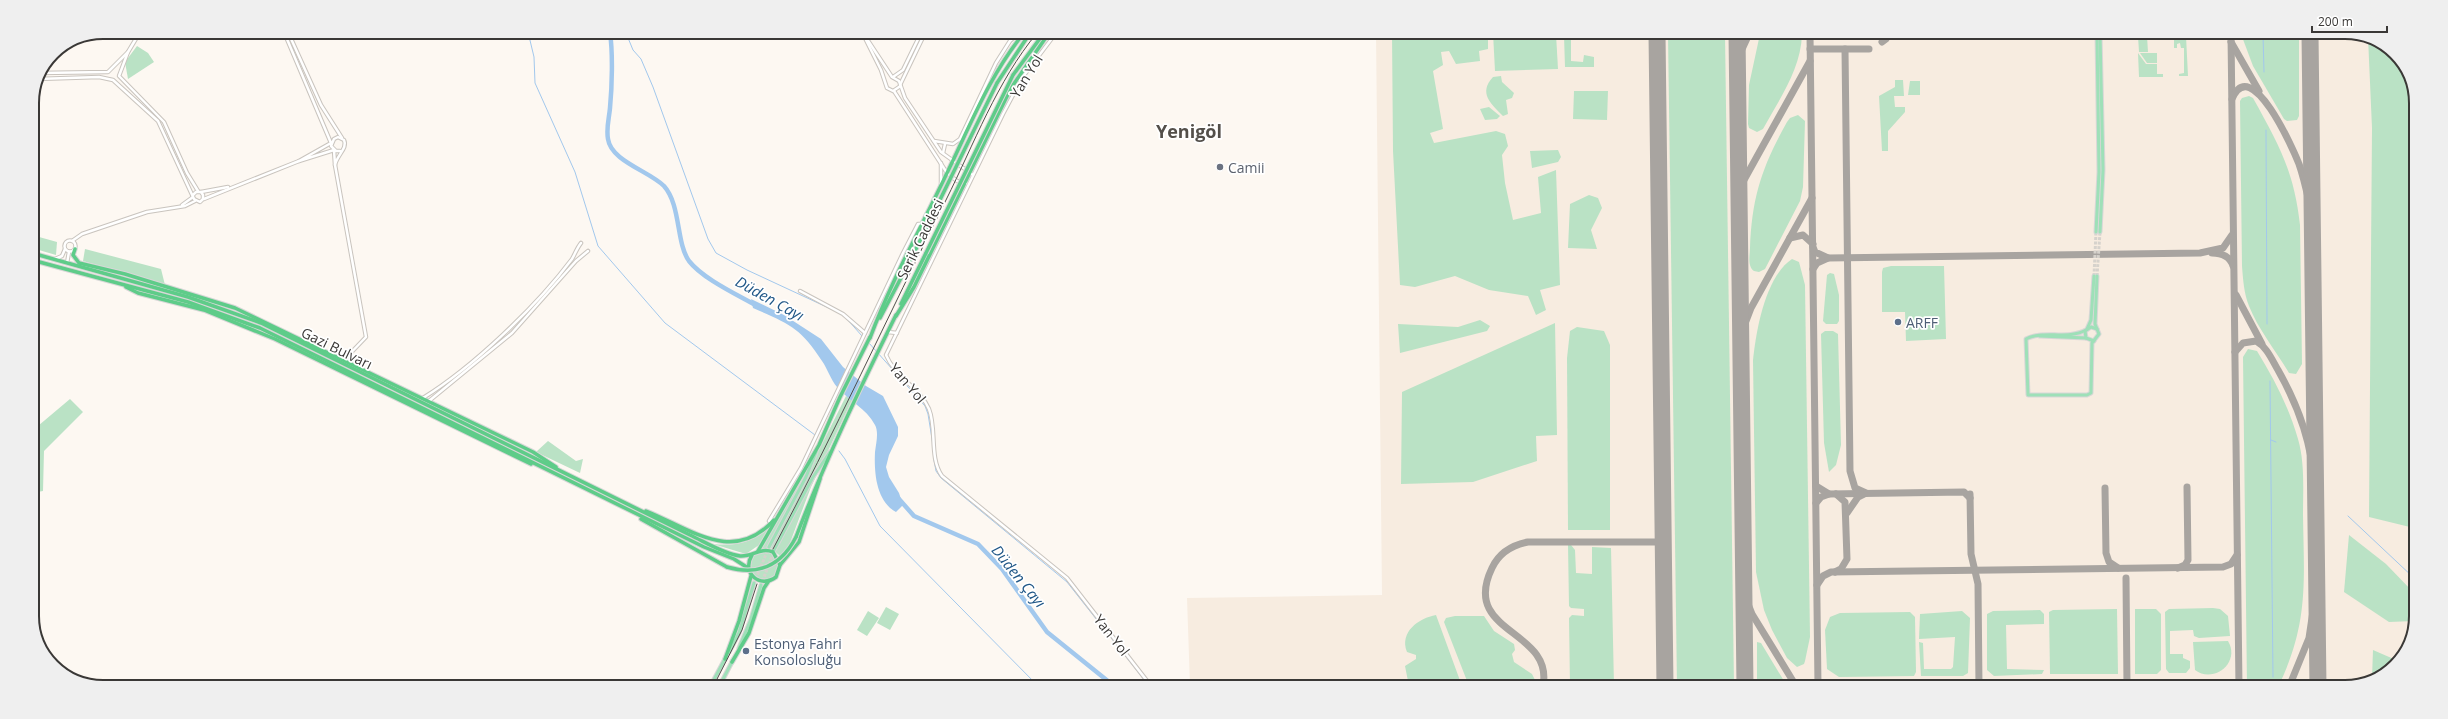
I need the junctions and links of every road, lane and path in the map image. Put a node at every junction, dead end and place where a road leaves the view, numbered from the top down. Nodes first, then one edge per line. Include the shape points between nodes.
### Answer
1 (136, 39) edge
2 (287, 39) edge
3 (291, 39) edge
4 (866, 39) edge
5 (867, 39) edge
6 (918, 39) edge
7 (922, 39) edge
8 (1012, 39) edge
9 (1019, 39) edge
10 (1026, 39) edge
11 (1040, 39) edge
12 (1045, 39) edge
13 (1051, 39) edge
14 (2097, 39) edge
15 (2100, 39) edge
16 (1010, 41) joint
17 (128, 52) junction
18 (112, 69) junction
19 (108, 72) junction
20 (47, 73) edge
21 (119, 74) junction
22 (893, 77) junction
23 (44, 79) edge
24 (110, 79) junction
25 (113, 80) junction
26 (886, 82) junction
27 (900, 86) junction
28 (894, 91) junction
29 (976, 106) junction
30 (975, 116) junction
31 (342, 138) junction
32 (933, 141) junction
33 (332, 143) junction
34 (945, 144) junction
35 (334, 150) junction
36 (340, 151) junction
37 (943, 154) junction
38 (299, 160) junction
39 (940, 160) junction
40 (953, 161) junction
41 (335, 165) junction
42 (970, 171) junction
43 (947, 173) junction
44 (973, 175) junction
45 (970, 182) junction
46 (964, 183) junction
47 (229, 188) junction
48 (940, 188) junction
49 (199, 192) junction
50 (193, 196) junction
51 (203, 199) junction
52 (195, 201) junction
53 (182, 206) junction
54 (922, 224) junction
55 (78, 238) junction
56 (937, 240) junction
57 (72, 241) junction
58 (581, 243) dead end
59 (75, 248) junction
60 (65, 250) junction
61 (937, 250) junction
62 (588, 251) dead end
63 (69, 252) junction
64 (39, 255) edge
65 (53, 259) junction
66 (39, 262) edge
67 (67, 263) junction
68 (928, 267) junction
69 (922, 271) junction
70 (800, 291) dead end
71 (876, 315) junction
72 (896, 316) junction
73 (871, 321) junction
74 (875, 323) junction
75 (2087, 329) junction
76 (2098, 330) junction
77 (888, 332) junction
78 (865, 333) junction
79 (897, 333) junction
80 (2040, 336) junction
81 (870, 338) junction
82 (2086, 338) junction
83 (2094, 341) junction
84 (344, 360) junction
85 (423, 398) junction
86 (429, 401) junction
87 (819, 445) junction
88 (830, 452) junction
89 (826, 461) junction
90 (560, 471) junction
91 (605, 498) junction
92 (618, 500) junction
93 (777, 516) junction
94 (769, 521) dead end
95 (769, 547) tunnel mouth
96 (774, 550) tunnel mouth
97 (758, 551) junction
98 (752, 555) junction
99 (780, 565) junction
100 (748, 568) junction
101 (751, 576) junction
102 (769, 581) junction
103 (754, 583) tunnel mouth
104 (761, 585) tunnel mouth
105 (726, 659) junction
106 (732, 662) junction
107 (714, 680) edge
108 (723, 680) edge
109 (1147, 680) edge

1 - 17 street
2 - 33 street
3 - 31 street via 321,105
4 - 26 street
5 - 22 street
6 - 22 street via 903,70
7 - 27 street
8 - 16 street
9 - 30 highway via 1008,54
10 - 81 highway, Serik Caddesi, bridge via 997,83
11 - 72 highway, Serik Caddesi, bridge via 1013,75
12 - 42 highway via 1011,88
13 - 44 street, Yan Yol via 1022,78
14 - 15 main road via 2098,232 2103,170
16 - 29 street via 996,62
17 - 18 street
17 - 21 street
18 - 19 street
18 - 21 street
19 - 20 street
19 - 24 street
21 - 25 street
21 - 49 street via 164,122 187,173
22 - 26 street
22 - 27 street
23 - 24 street
24 - 25 street
25 - 50 street via 158,120
26 - 28 street via 888,90
27 - 28 street
27 - 32 street
28 - 39 street
29 - 30 street
29 - 34 street via 960,139 953,144
30 - 40 highway
31 - 33 street via 335,138
31 - 36 street via 346,144
32 - 34 street
32 - 37 street
33 - 35 street
33 - 38 street
34 - 37 street
35 - 36 street
35 - 38 street
35 - 41 street
36 - 41 street via 336,156
37 - 40 street
38 - 47 street
39 - 43 street
39 - 48 street
40 - 42 street
40 - 43 highway
41 - 84 street via 366,337
42 - 44 street
42 - 46 highway
43 - 46 street
43 - 48 highway
44 - 45 street, Yan Yol
45 - 46 street
45 - 61 street, Yan Yol
46 - 56 highway
47 - 49 street
47 - 51 street
48 - 54 highway
49 - 50 street
49 - 51 street via 204,195
50 - 52 street
50 - 53 street
51 - 52 street via 200,202
52 - 53 street
53 - 55 street via 147,212 82,234
54 - 71 highway
54 - 71 street via 918,224
55 - 57 street
55 - 59 street
56 - 61 street
56 - 69 highway
57 - 59 street
57 - 60 street via 66,242
58 - 85 street via 572,259 515,323 493,344
59 - 63 street
59 - 84 highway via 73,256 79,263 125,274 229,306 266,321
60 - 63 street
60 - 65 street via 59,258
61 - 68 street, Yan Yol
62 - 86 street via 576,261 512,333
63 - 67 street
64 - 65 highway, Gazi Bulvarı
65 - 67 highway, Gazi Bulvarı
66 - 91 highway via 117,283 138,293 204,310 275,339 525,462 539,466
67 - 90 highway, Gazi Bulvarı via 188,297 262,323
68 - 69 street
68 - 79 street, Yan Yol
69 - 72 highway
70 - 78 street via 843,314
71 - 73 street
71 - 74 highway
72 - 77 highway, Serik Caddesi
73 - 74 street
73 - 78 street
74 - 81 highway
75 - 76 main road via 2094,327
75 - 76 main road via 2091,320 2095,276 2095,324
75 - 80 main road via 2076,334
75 - 82 main road
76 - 83 main road via 2099,337
77 - 79 street
77 - 88 highway, Serik Caddesi
78 - 94 street via 793,483
79 - 109 street, Yan Yol via 886,355 928,408 938,468 942,476 1067,578
80 - 82 main road
80 - 83 main road via 2025,340 2026,392 2029,395 2089,395
81 - 87 highway, Serik Caddesi
82 - 83 main road
84 - 85 highway
85 - 86 highway
86 - 90 highway via 538,454
87 - 93 highway, Serik Caddesi
87 - 95 main road via 806,477
88 - 89 highway, Serik Caddesi
88 - 96 main road via 813,477
89 - 91 highway, bridge via 796,537 783,557 765,568 747,571 727,567
89 - 99 highway via 799,542
90 - 92 highway, Gazi Bulvarı
91 - 100 highway
92 - 93 highway via 709,538 730,543 755,537
92 - 98 highway via 728,552 739,556
93 - 97 highway
97 - 98 highway
97 - 99 highway via 773,552
98 - 100 highway
99 - 102 highway via 776,577
100 - 101 highway
101 - 102 highway via 761,582
101 - 105 highway
102 - 106 highway via 764,588 749,633
103 - 105 main road via 739,633
104 - 106 main road via 751,619
105 - 107 main road
106 - 108 main road

